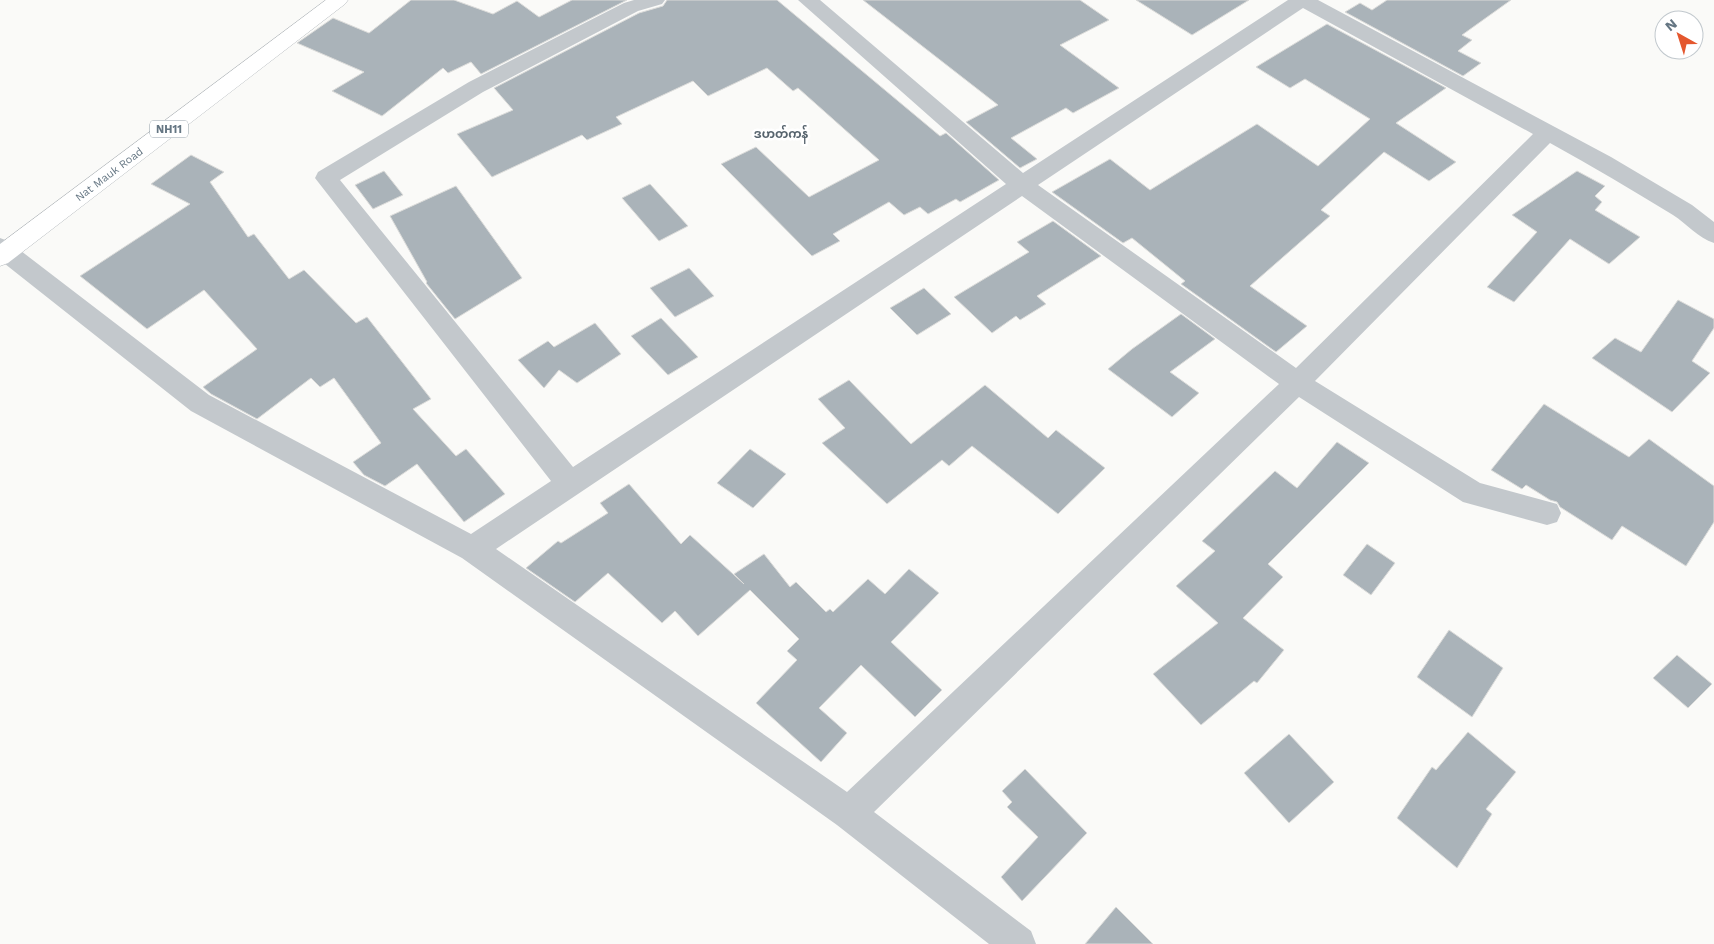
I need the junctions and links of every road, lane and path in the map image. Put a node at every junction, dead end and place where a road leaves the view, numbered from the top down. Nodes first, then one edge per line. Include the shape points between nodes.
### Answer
1 (338, 0) edge
2 (656, 0) edge
3 (808, 0) edge
4 (1302, 0) edge
5 (1548, 132) junction
6 (1022, 184) junction
7 (1714, 234) edge
8 (2, 252) edge
9 (1297, 383) junction
10 (570, 484) junction
11 (1547, 513) dead end
12 (472, 549) junction
13 (849, 813) junction
14 (1018, 944) edge

1 - 8 highway, Nat Mauk Road / NH11
2 - 10 street via 631,7 476,87 326,178
3 - 6 street
4 - 5 street
4 - 6 street
5 - 7 street via 1668,201
5 - 9 street
6 - 9 street
6 - 10 street
8 - 12 street via 200,404
9 - 11 street via 1473,493
9 - 13 street
10 - 12 street
12 - 13 street
13 - 14 street

